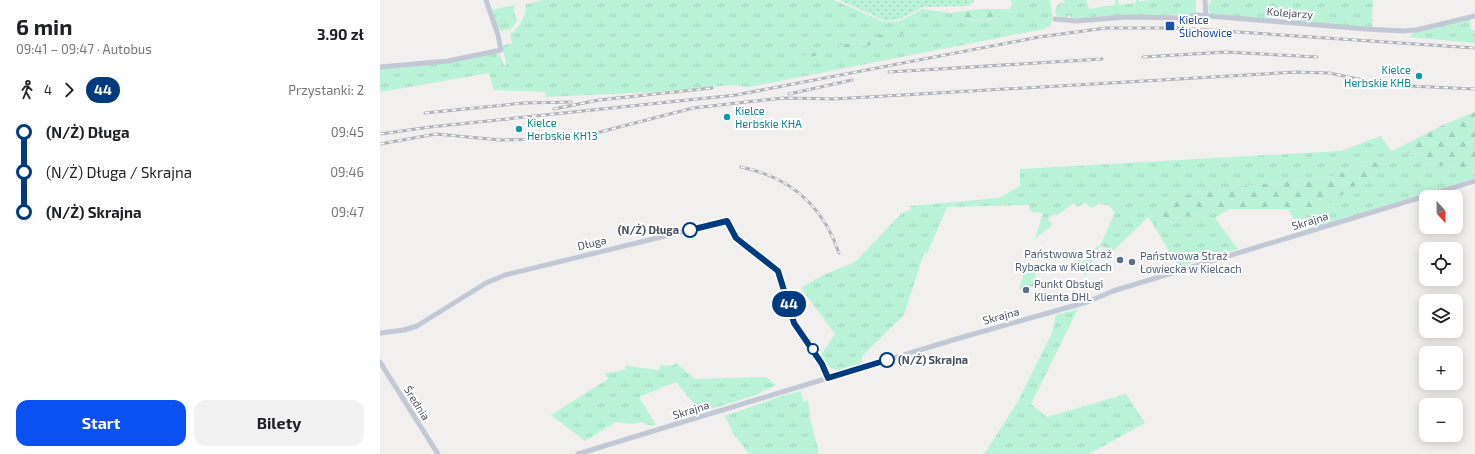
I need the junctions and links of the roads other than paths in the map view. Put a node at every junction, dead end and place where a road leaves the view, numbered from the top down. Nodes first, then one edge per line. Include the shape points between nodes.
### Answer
1 (486, 0) edge
2 (1205, 0) edge
3 (1206, 16) junction
4 (1475, 16) edge
5 (1055, 19) dead end
6 (380, 67) edge
7 (1475, 181) edge
8 (380, 333) edge
9 (380, 362) edge
10 (382, 371) edge
11 (828, 378) junction
12 (438, 454) edge
13 (578, 454) edge

1 - 6 street via 501,50 448,62
2 - 3 street
3 - 4 street, Kolejarzy via 1403,31
3 - 5 street, Kolejarzy via 1076,21
7 - 11 street, Skrajna via 1112,291 1086,302
8 - 11 street, Długa via 420,325 499,277 727,221 736,238 778,271 794,323 822,364
9 - 10 street, Średnia
10 - 12 street, Średnia
11 - 13 street, Skrajna

